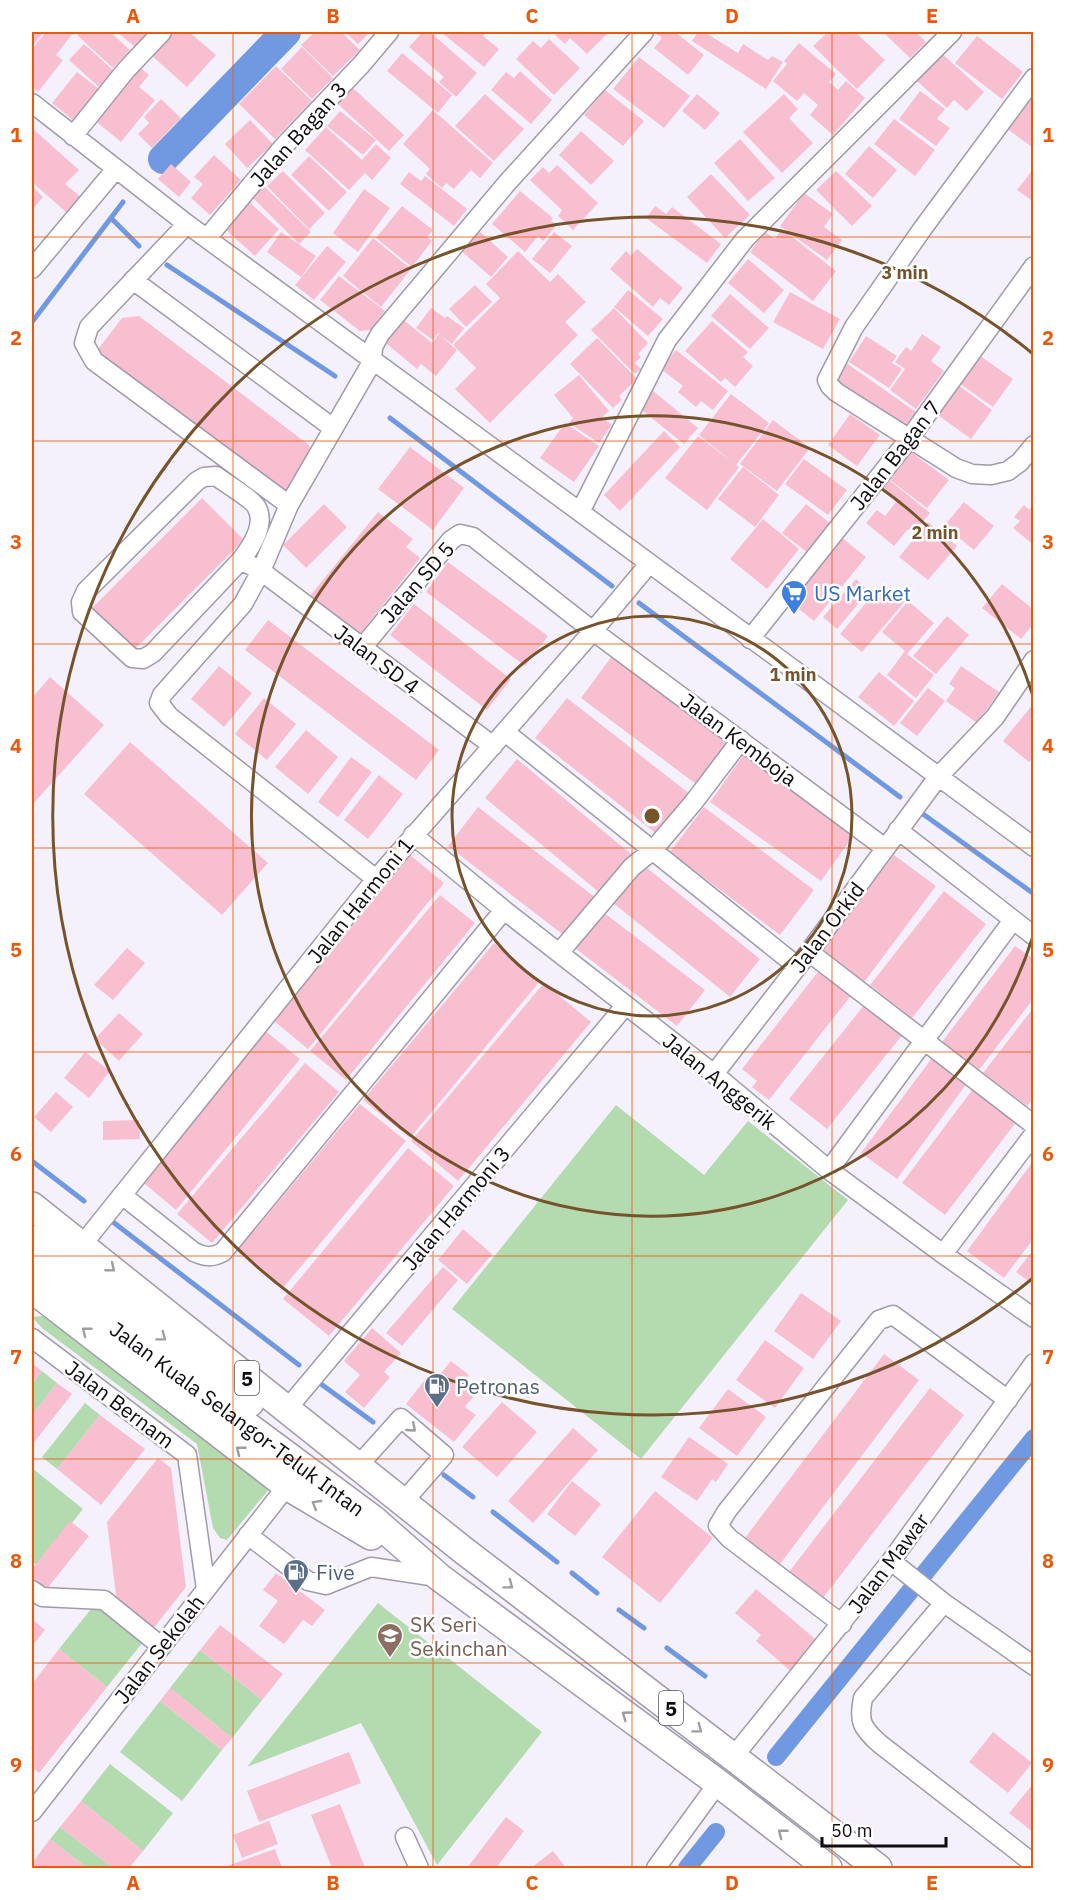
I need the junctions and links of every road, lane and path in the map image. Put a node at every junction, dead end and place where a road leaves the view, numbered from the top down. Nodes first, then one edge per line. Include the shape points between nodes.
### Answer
1 (162, 32) edge
2 (389, 32) edge
3 (644, 32) edge
4 (952, 32) edge
5 (1034, 78) edge
6 (32, 104) edge
7 (73, 136) junction
8 (115, 170) junction
9 (187, 224) junction
10 (207, 238) junction
11 (1034, 266) edge
12 (32, 269) edge
13 (134, 280) junction
14 (372, 362) junction
15 (333, 428) junction
16 (909, 439) junction
17 (1034, 446) edge
18 (289, 506) junction
19 (580, 512) junction
20 (241, 560) junction
21 (649, 564) junction
22 (261, 571) junction
23 (593, 631) junction
24 (750, 639) junction
25 (362, 648) junction
26 (1034, 660) edge
27 (505, 732) junction
28 (741, 740) junction
29 (493, 746) junction
30 (938, 777) junction
31 (898, 830) junction
32 (413, 835) junction
33 (1034, 847) edge
34 (885, 848) junction
35 (653, 850) junction
36 (376, 879) junction
37 (504, 910) junction
38 (1013, 920) junction
39 (1034, 936) edge
40 (809, 952) junction
41 (559, 953) junction
42 (798, 967) junction
43 (625, 1006) junction
44 (924, 1041) junction
45 (714, 1074) junction
46 (1034, 1125) edge
47 (1034, 1134) edge
48 (829, 1170) junction
49 (122, 1195) junction
50 (32, 1206) edge
51 (32, 1239) edge
52 (82, 1245) junction
53 (943, 1254) junction
54 (32, 1266) edge
55 (32, 1289) edge
56 (1034, 1318) edge
57 (32, 1338) edge
58 (1034, 1363) edge
59 (1008, 1400) junction
60 (277, 1413) junction
61 (358, 1466) junction
62 (286, 1486) junction
63 (404, 1501) junction
64 (248, 1535) junction
65 (463, 1550) junction
66 (891, 1561) junction
67 (439, 1577) junction
68 (206, 1589) junction
69 (32, 1590) edge
70 (940, 1600) junction
71 (842, 1624) junction
72 (161, 1646) junction
73 (1034, 1666) edge
74 (734, 1756) junction
75 (718, 1783) junction
76 (32, 1812) edge
77 (405, 1837) dead end
78 (1034, 1864) edge
79 (419, 1869) edge
80 (656, 1869) edge
81 (828, 1869) edge
82 (878, 1869) edge

1 - 7 street
2 - 10 street, Jalan Bagan 3 via 283,147
3 - 14 street via 507,183 380,334 373,347
4 - 19 street via 745,238 667,340
5 - 16 street via 854,327 827,380 836,392
6 - 7 street
7 - 8 street
8 - 9 street
8 - 12 street
9 - 10 street
9 - 13 street
10 - 14 street
11 - 16 street, Jalan Bagan 7
13 - 15 street
13 - 18 street via 89,327 84,343 94,361
14 - 15 street
14 - 19 street
15 - 18 street
16 - 17 street via 972,474 1008,471
16 - 24 street, Jalan Bagan 7
18 - 22 street
19 - 21 street
20 - 20 street via 253,544 259,526 257,506 216,476 204,477 86,591 82,612 132,658 143,658 153,653
20 - 22 street, Jalan SD 4
21 - 23 street, Jalan Harmoni 1
21 - 24 street
22 - 25 street, Jalan SD 4
22 - 36 street via 243,604 162,695 159,704 169,716
23 - 25 street, Jalan SD 5 via 473,537 460,534
23 - 27 street, Jalan Harmoni 1
23 - 28 street, Jalan Kemboja
24 - 30 street
25 - 29 street, Jalan SD 4
26 - 30 street, Jalan Orkid via 994,717
27 - 29 street, Jalan Harmoni 1
27 - 35 street
28 - 34 street, Jalan Kemboja
28 - 35 street
29 - 32 street, Jalan Harmoni 1
30 - 31 street, Jalan Orkid
30 - 33 street
31 - 34 street, Jalan Orkid
31 - 38 street
32 - 36 street, Jalan Harmoni 1
32 - 37 street, Jalan Anggerik
34 - 40 street, Jalan Orkid
35 - 41 street via 632,867
35 - 42 street
36 - 49 street, Jalan Harmoni 1
37 - 41 street, Jalan Anggerik
37 - 49 street via 223,1252 215,1257 194,1252
38 - 39 street
38 - 44 street
40 - 42 street, Jalan Orkid
40 - 44 street
41 - 43 street, Jalan Anggerik
42 - 45 street, Jalan Orkid
43 - 45 street, Jalan Anggerik
43 - 60 street, Jalan Harmoni 3
44 - 46 street
44 - 48 street
45 - 48 street, Jalan Anggerik
47 - 53 street
48 - 53 street, Jalan Anggerik
49 - 52 street, Jalan Harmoni 1
50 - 52 highway, Jalan Kuala Selangor-Teluk Intan / 5
51 -> 60 highway, Jalan Kuala Selangor-Teluk Intan / 5
52 -> 60 highway, Jalan Kuala Selangor-Teluk Intan / 5
53 - 56 street, Jalan Anggerik
54 - 67 highway, Jalan Kuala Selangor-Teluk Intan / 5 via 373,1519
62 -> 55 highway, 5
57 - 68 street, Jalan Bernam via 187,1455
58 - 59 street, Jalan Mawar
59 - 66 street, Jalan Mawar
59 - 71 street via 893,1315 879,1320 727,1511 718,1526 729,1538
60 - 61 highway, Jalan Kuala Selangor-Teluk Intan / 5
60 - 65 highway, Jalan Kuala Selangor-Teluk Intan / 5 via 384,1506
61 - 63 highway, Jalan Kuala Selangor-Teluk Intan / 5
61 -> 63 street via 401,1418 444,1455
62 - 64 street, Jalan Sekolah
67 -> 62 highway, Jalan Kuala Selangor-Teluk Intan / 5
63 - 65 highway, Jalan Kuala Selangor-Teluk Intan / 5
64 - 67 street via 308,1581 326,1585 371,1567
64 - 68 street, Jalan Sekolah
65 -> 74 highway, Jalan Kuala Selangor-Teluk Intan / 5
66 - 70 street
66 - 71 street, Jalan Mawar
75 -> 67 highway, Jalan Kuala Selangor-Teluk Intan / 5
68 - 72 street, Jalan Sekolah
69 - 72 street via 42,1597 104,1600
70 - 73 street
70 - 78 street via 863,1698 859,1715 866,1732 880,1744
71 - 74 street, Jalan Mawar
72 - 76 street, Jalan Sekolah
74 - 82 highway, Jalan Kuala Selangor-Teluk Intan / 5
75 - 80 street
81 -> 75 highway, Jalan Kuala Selangor-Teluk Intan / 5
77 - 79 street

